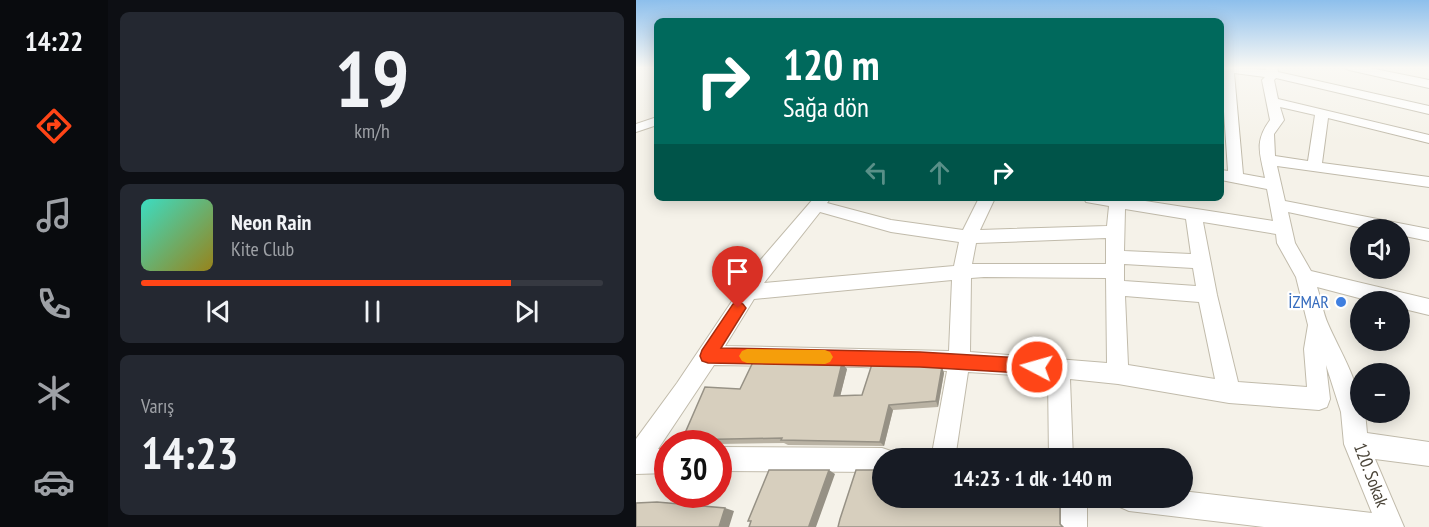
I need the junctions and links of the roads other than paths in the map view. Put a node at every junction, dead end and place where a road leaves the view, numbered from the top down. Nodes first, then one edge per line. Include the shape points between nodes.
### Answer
1 (1226, 92) edge
2 (1271, 92) edge
3 (1353, 92) edge
4 (1358, 93) joint
5 (1273, 101) junction
6 (1429, 110) edge
7 (1322, 113) junction
8 (654, 122) edge
9 (636, 128) edge
10 (1429, 139) edge
11 (1269, 160) junction
12 (1314, 166) junction
13 (1228, 176) edge
14 (1429, 182) edge
15 (1277, 195) junction
16 (986, 201) edge
17 (1117, 201) joint
18 (820, 202) edge
19 (1152, 202) edge
20 (1193, 214) junction
21 (1283, 229) junction
22 (1115, 232) junction
23 (1429, 235) edge
24 (968, 237) junction
25 (1201, 262) junction
26 (962, 272) junction
27 (1115, 272) junction
28 (1305, 277) junction
29 (748, 292) junction
30 (1207, 295) junction
31 (1429, 307) edge
32 (1318, 326) junction
33 (708, 356) junction
34 (958, 361) junction
35 (1059, 369) junction
36 (1118, 374) junction
37 (1229, 392) junction
38 (1356, 444) junction
39 (945, 448) edge
40 (1061, 448) edge
41 (1429, 454) edge
42 (732, 459) edge
43 (636, 460) edge
44 (872, 460) edge
45 (654, 461) edge
46 (1193, 505) edge
47 (1074, 508) edge
48 (1074, 527) edge
49 (1378, 527) edge
50 (1391, 527) edge

1 - 13 street
2 - 5 street, 120. Sokak
3 - 4 street
4 - 6 street
5 - 7 street
5 - 11 street, 120. Sokak via 1277,120 1267,134
7 - 10 street
7 - 12 street
8 - 9 street
11 - 12 street
11 - 15 street, 120. Sokak
12 - 14 street
13 - 15 street
15 - 21 street, 120. Sokak
15 - 23 street
16 - 24 street
17 - 19 street
17 - 22 street
18 - 24 street via 891,226
18 - 29 street
19 - 20 street
20 - 21 street
20 - 25 street
21 - 28 street, 120. Sokak via 1286,243
22 - 24 street
22 - 27 street
24 - 26 street
25 - 27 street
25 - 30 street
26 - 27 street
26 - 29 street
26 - 34 street
27 - 30 street
27 - 36 street
28 - 31 street
28 - 32 street, 120. Sokak
29 - 33 street
30 - 37 street
32 - 37 street via 1314,350 1319,399
32 - 38 street, 120. Sokak via 1334,352 1353,412
33 - 34 street
33 - 43 street
34 - 35 street
34 - 39 street
35 - 36 street
35 - 40 street
36 - 37 street
38 - 41 street
38 - 50 street, 120. Sokak
42 - 44 street
43 - 45 street
46 - 49 street
47 - 48 street

